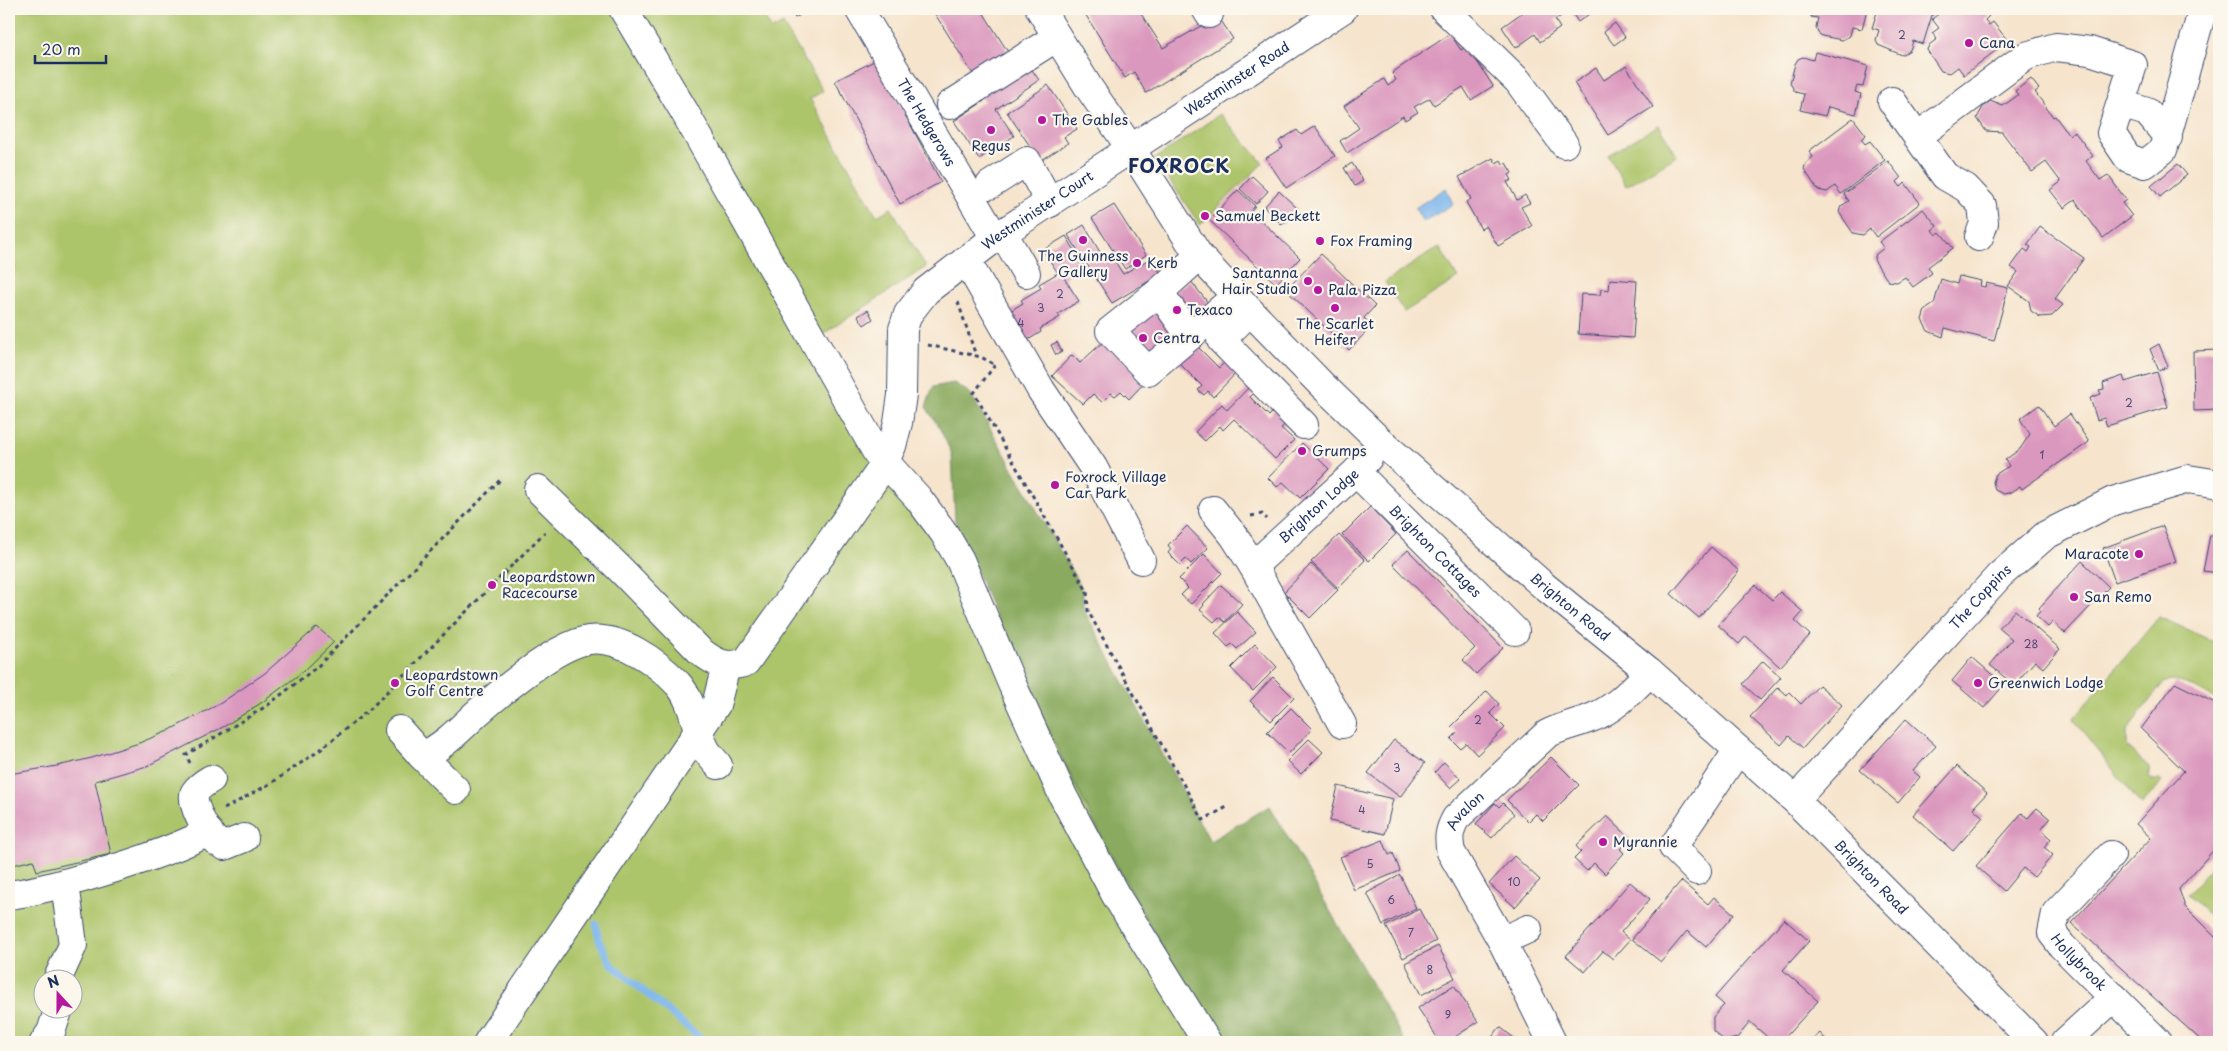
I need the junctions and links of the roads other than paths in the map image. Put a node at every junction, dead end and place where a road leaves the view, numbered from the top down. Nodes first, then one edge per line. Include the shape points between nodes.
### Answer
1 (623, 9) edge
2 (859, 9) edge
3 (1040, 9) edge
4 (1343, 9) edge
5 (1444, 9) edge
6 (2203, 13) edge
7 (1057, 37) junction
8 (1892, 101) dead end
9 (2121, 104) junction
10 (950, 105) dead end
11 (1918, 136) junction
12 (2168, 137) junction
13 (1564, 144) dead end
14 (1131, 149) junction
15 (990, 185) dead end
16 (1050, 203) junction
17 (999, 235) junction
18 (1979, 237) dead end
19 (1199, 256) junction
20 (956, 267) junction
21 (1026, 273) dead end
22 (1159, 292) junction
23 (1243, 303) junction
24 (1190, 336) junction
25 (1304, 425) dead end
26 (1381, 442) junction
27 (885, 462) junction
28 (1356, 472) junction
29 (2219, 484) edge
30 (538, 489) dead end
31 (1212, 510) dead end
32 (1141, 560) dead end
33 (1253, 566) junction
34 (1514, 631) dead end
35 (726, 666) junction
36 (1650, 672) junction
37 (1340, 707) dead end
38 (399, 730) dead end
39 (699, 731) junction
40 (1738, 750) junction
41 (422, 756) junction
42 (718, 765) dead end
43 (206, 782) road end
44 (456, 790) dead end
45 (1795, 800) junction
46 (205, 826) junction
47 (244, 838) dead end
48 (2111, 854) dead end
49 (1698, 871) dead end
50 (65, 883) junction
51 (9, 895) edge
52 (1528, 929) dead end
53 (1502, 942) junction
54 (63, 968) edge
55 (2114, 997) junction
56 (56, 1018) edge
57 (44, 1042) edge
58 (488, 1042) edge
59 (1208, 1042) edge
60 (1552, 1042) edge
61 (2034, 1042) edge
62 (2065, 1042) edge
63 (2158, 1042) edge

1 - 27 street
2 - 17 street, The Hedgerows
3 - 7 street, Brighton Road
4 - 14 street, Westminster Road
5 - 13 street via 1518,81
6 - 12 street
7 - 10 street
7 - 14 street, Brighton Road
8 - 11 street
9 - 11 street via 2133,65 2090,51 2056,47 2026,56
9 - 12 street via 2147,112
9 - 12 street via 2111,133 2128,158 2145,164 2163,150
11 - 18 street via 1945,176 1966,188 1982,205 1984,222
14 - 16 street, Westminister Court
14 - 19 street, Brighton Road
15 - 16 street via 1026,161
16 - 17 street, Westminister Court
17 - 20 street, Westminister Court
17 - 21 street, The Hedgerows
19 - 22 street
19 - 23 street, Brighton Road
20 - 27 street, Westminister Court via 926,291 908,314 903,329 898,423
20 - 32 street via 1093,467
22 - 24 street
22 - 24 street via 1110,331 1148,371
23 - 24 street
23 - 25 street via 1221,340
23 - 26 street, Brighton Road
26 - 28 street, Brighton Lodge
26 - 36 street, Brighton Road via 1544,586
27 - 35 street, Westminister Court via 753,654 746,662
27 - 59 street via 918,498 960,560 1063,796 1116,894
28 - 33 street, Brighton Lodge
28 - 34 street, Brighton Cottages
29 - 45 street, The Coppins via 2188,479 2113,501 2046,535 2000,575
30 - 35 street via 700,651
31 - 33 street
33 - 37 street
35 - 39 street via 716,705
36 - 40 street, Brighton Road
36 - 53 street, Avalon via 1612,707 1547,734 1453,823 1448,840 1451,852
38 - 41 street
39 - 41 street via 688,700 667,674 633,648 607,640 589,640 571,645 536,667 430,753
39 - 42 street via 706,750
39 - 58 street
40 - 45 street, Brighton Road
40 - 49 street via 1672,847
41 - 44 street
43 - 46 street via 193,797
45 - 61 street, Brighton Road
46 - 47 street via 214,840 224,846
46 - 50 street via 176,848
48 - 55 street, Hollybrook via 2056,913 2052,933
50 - 51 street
50 - 54 street via 73,945
52 - 53 street
53 - 60 street, Avalon
55 - 62 street, Hollybrook
55 - 63 street, Hollybrook
56 - 57 street

